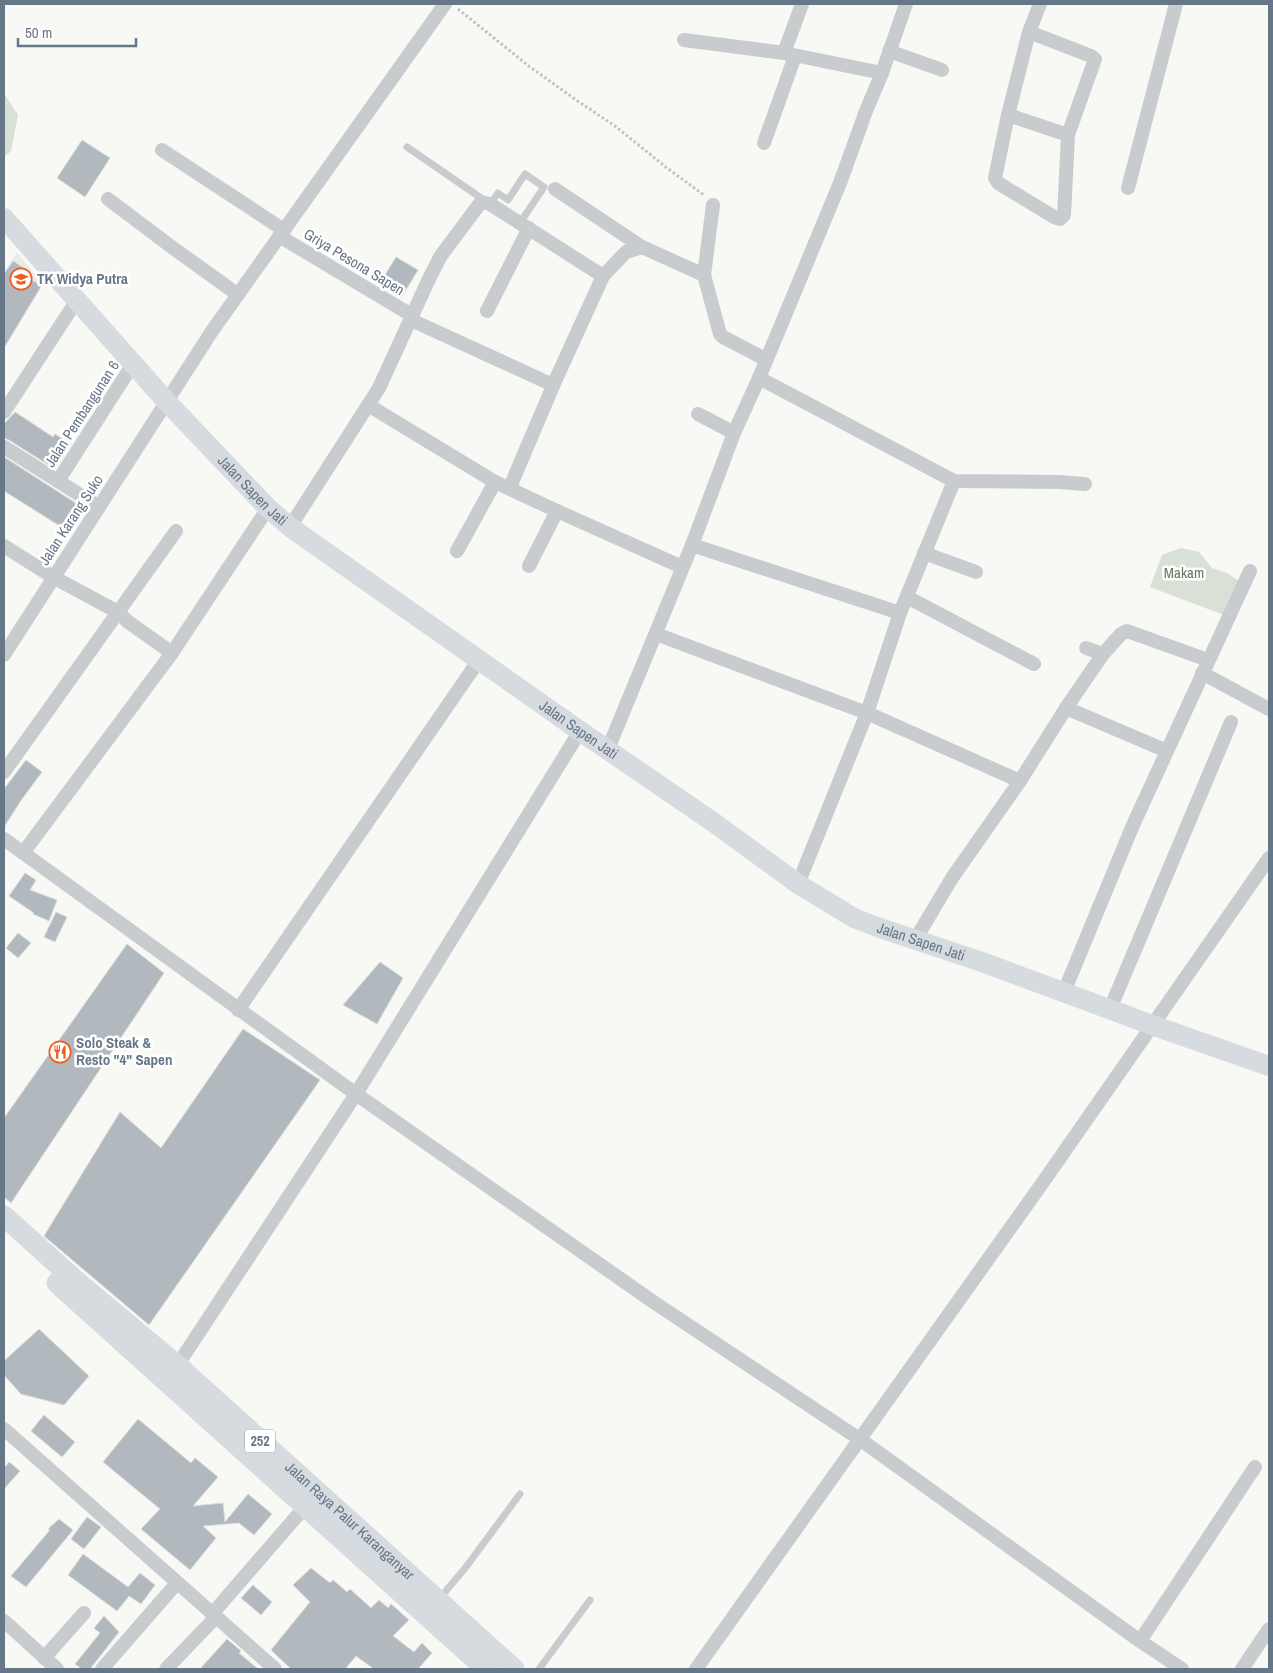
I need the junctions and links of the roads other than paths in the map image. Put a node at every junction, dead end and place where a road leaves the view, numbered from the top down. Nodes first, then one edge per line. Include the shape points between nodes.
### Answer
1 (445, 4) edge
2 (802, 4) edge
3 (906, 4) edge
4 (1040, 4) edge
5 (1176, 4) edge
6 (1029, 32) junction
7 (684, 40) dead end
8 (889, 51) junction
9 (790, 54) junction
10 (942, 70) dead end
11 (882, 73) junction
12 (1008, 114) junction
13 (1068, 135) junction
14 (764, 143) dead end
15 (407, 147) dead end
16 (162, 150) dead end
17 (1128, 188) dead end
18 (555, 189) dead end
19 (108, 199) dead end
20 (488, 203) junction
21 (713, 205) road end
22 (4, 218) edge
23 (524, 226) junction
24 (281, 233) junction
25 (642, 247) junction
26 (704, 275) junction
27 (603, 276) junction
28 (237, 294) junction
29 (77, 300) junction
30 (487, 311) dead end
31 (412, 318) junction
32 (765, 359) junction
33 (133, 364) junction
34 (759, 378) junction
35 (553, 385) junction
36 (167, 402) junction
37 (368, 405) junction
38 (4, 412) edge
39 (698, 414) dead end
40 (734, 432) junction
41 (4, 446) edge
42 (58, 481) junction
43 (954, 481) junction
44 (495, 482) junction
45 (1085, 484) dead end
46 (510, 487) junction
47 (99, 507) junction
48 (268, 508) junction
49 (557, 512) junction
50 (290, 527) junction
51 (176, 531) dead end
52 (692, 545) junction
53 (4, 546) edge
54 (457, 551) dead end
55 (924, 553) junction
56 (529, 566) dead end
57 (682, 567) junction
58 (1250, 571) dead end
59 (976, 572) dead end
60 (54, 577) junction
61 (907, 597) junction
62 (118, 612) junction
63 (900, 613) junction
64 (10, 633) edge
65 (656, 634) junction
66 (1086, 648) dead end
67 (172, 653) junction
68 (1103, 654) junction
69 (4, 655) edge
70 (480, 660) junction
71 (1208, 660) junction
72 (1034, 664) dead end
73 (1202, 673) junction
74 (1066, 708) junction
75 (1269, 709) edge
76 (867, 713) junction
77 (1231, 722) dead end
78 (580, 731) junction
79 (608, 749) junction
80 (1167, 752) junction
81 (4, 772) edge
82 (1020, 781) junction
83 (4, 839) edge
84 (23, 853) junction
85 (1269, 858) edge
86 (798, 884) junction
87 (915, 940) junction
88 (1064, 992) junction
89 (1110, 1009) junction
90 (238, 1010) junction
91 (1152, 1025) junction
92 (1269, 1066) edge
93 (356, 1094) junction
94 (4, 1216) edge
95 (4, 1233) edge
96 (70, 1286) junction
97 (172, 1374) junction
98 (4, 1429) edge
99 (861, 1440) junction
100 (1256, 1468) dead end
101 (520, 1494) dead end
102 (311, 1500) junction
103 (177, 1583) junction
104 (590, 1600) dead end
105 (431, 1607) junction
106 (84, 1613) dead end
107 (214, 1616) junction
108 (4, 1621) edge
109 (1269, 1629) edge
110 (1140, 1641) junction
111 (44, 1658) junction
112 (57, 1669) edge
113 (102, 1669) edge
114 (166, 1669) edge
115 (275, 1669) edge
116 (486, 1669) edge
117 (514, 1669) edge
118 (539, 1669) edge
119 (696, 1669) edge
120 (1182, 1669) edge
121 (1242, 1669) edge

1 - 24 street, Jalan Karang Suko
2 - 9 street
3 - 8 street
4 - 6 street
5 - 17 street
6 - 12 street
6 - 13 street via 1095,60
7 - 9 street
8 - 10 street
8 - 11 street
9 - 11 street
9 - 14 street
11 - 32 street via 843,175
12 - 13 street
12 - 13 street via 995,178 998,183 1059,219 1064,215
15 - 20 lane
16 - 24 street, Griya Pesona Sapen
18 - 25 street
19 - 28 street
20 - 23 street
20 - 23 lane via 498,193 508,200 525,174 544,187
20 - 31 street via 480,202 440,257
21 - 26 street
22 - 29 street, Jalan Sapen Jati
23 - 27 street
23 - 30 street
24 - 28 street, Jalan Karang Suko
24 - 31 street, Griya Pesona Sapen
25 - 26 street
25 - 27 street via 626,252
26 - 32 street via 721,336
27 - 35 street
28 - 36 street, Jalan Karang Suko
29 - 33 street, Jalan Sapen Jati
29 - 38 street
31 - 35 street, Griya Pesona Sapen
31 - 37 street via 380,388
32 - 34 street
33 - 36 street, Jalan Sapen Jati
33 - 42 street, Jalan Pembangunan 6
34 - 40 street
34 - 43 street
35 - 46 street
36 - 47 street, Jalan Karang Suko
36 - 48 street, Jalan Sapen Jati
37 - 44 street
37 - 50 street
39 - 40 street
40 - 52 street
41 - 42 street
42 - 47 street
43 - 45 street
43 - 55 street
44 - 46 street
44 - 54 street
46 - 49 street
47 - 60 street, Jalan Karang Suko
48 - 50 street, Jalan Sapen Jati
48 - 67 street
49 - 56 street
49 - 57 street
50 - 70 street, Jalan Sapen Jati
51 - 62 street
52 - 57 street
52 - 63 street
53 - 60 street
55 - 59 street
55 - 61 street
57 - 65 street
58 - 71 street
60 - 62 street
60 - 64 street, Jalan Karang Suko
61 - 63 street
61 - 72 street
62 - 67 street
62 - 81 street
63 - 76 street
64 - 69 street, Jalan Karang Suko
65 - 76 street
65 - 79 street
66 - 68 street
67 - 84 street
68 - 71 street via 1127,631
68 - 74 street
70 - 78 street, Jalan Sapen Jati
70 - 90 street
71 - 73 street
73 - 75 street
73 - 80 street
74 - 80 street
74 - 82 street
76 - 82 street
76 - 86 street
77 - 89 street
78 - 79 street, Jalan Sapen Jati
78 - 93 street
79 - 86 street, Jalan Sapen Jati
80 - 88 street
82 - 87 street via 952,878
83 - 84 street
84 - 90 street
85 - 91 street
86 - 87 street, Jalan Sapen Jati via 854,918
87 - 88 street, Jalan Sapen Jati
88 - 89 street, Jalan Sapen Jati
89 - 91 street, Jalan Sapen Jati
90 - 93 street
91 - 92 street, Jalan Sapen Jati
91 - 99 street
93 - 97 street
93 - 99 street via 652,1301
94 - 96 main road, Jalan Raya Palur Karanganyar / 252
95 - 96 main road, Jalan Raya Palur Karanganyar / 252
96 - 97 main road, Jalan Raya Palur Karanganyar / 252 via 138,1355
97 - 102 main road, Jalan Raya Palur Karanganyar / 252
98 - 103 street
99 - 110 street
99 - 119 street
100 - 110 street
101 - 105 lane via 466,1567
102 - 105 main road, Jalan Raya Palur Karanganyar / 252
102 - 107 street
103 - 107 street
103 - 113 street
104 - 118 lane
105 - 116 main road, Jalan Raya Palur Karanganyar / 252
105 - 117 main road, Jalan Raya Palur Karanganyar / 252
106 - 111 street
107 - 114 street
107 - 115 street
108 - 111 street
109 - 121 street
110 - 120 street
111 - 112 street

